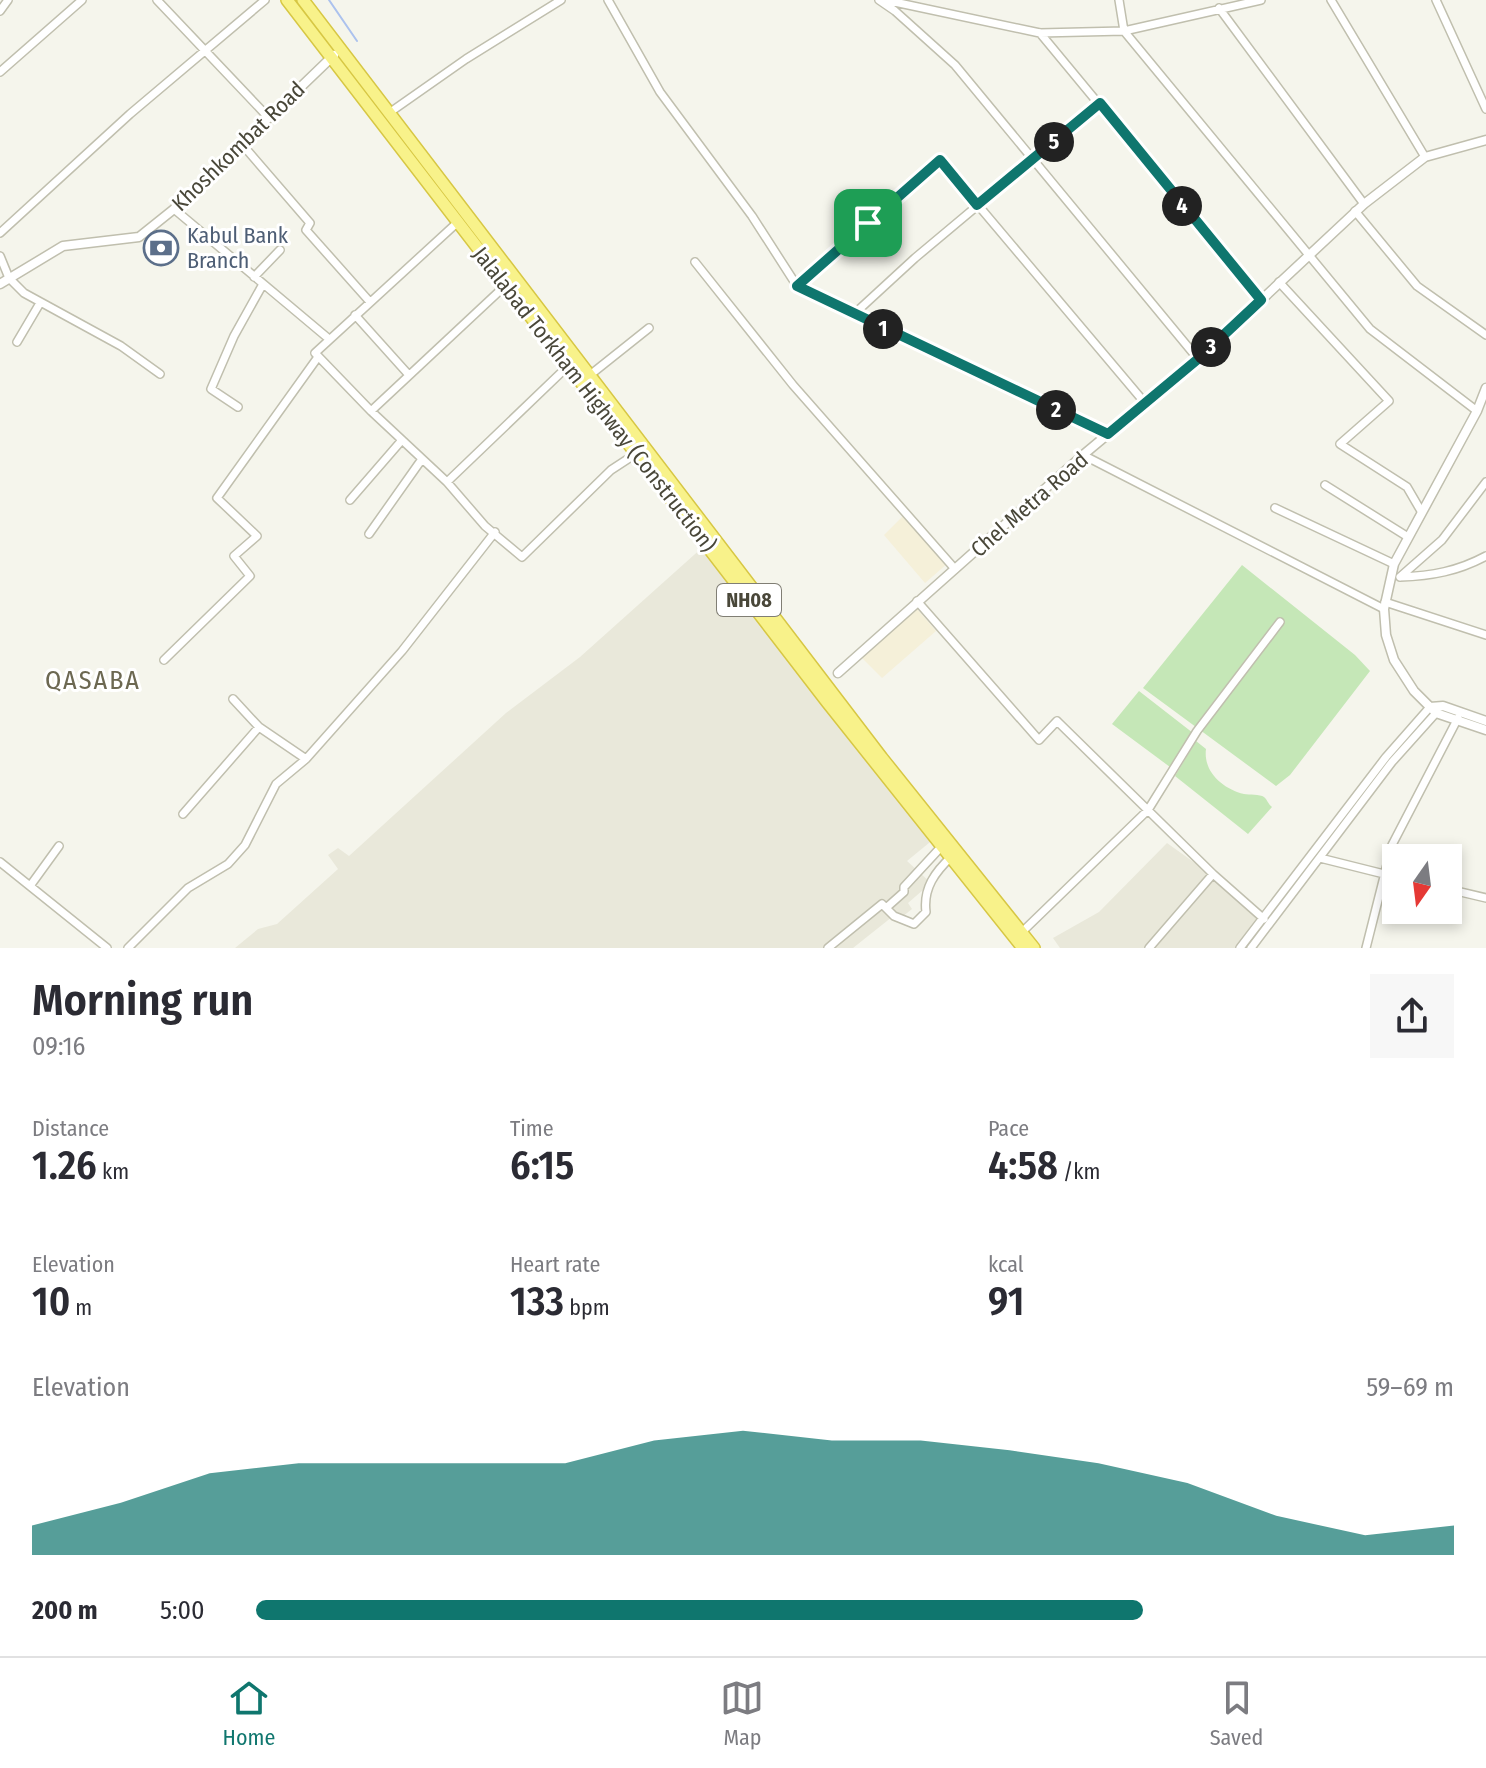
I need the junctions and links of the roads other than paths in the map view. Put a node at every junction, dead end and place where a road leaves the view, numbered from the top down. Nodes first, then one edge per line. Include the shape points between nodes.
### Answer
1 (8, 0) edge
2 (82, 0) edge
3 (157, 0) edge
4 (265, 0) edge
5 (287, 0) edge
6 (303, 0) edge
7 (561, 0) edge
8 (608, 0) edge
9 (882, 0) edge
10 (1119, 0) edge
11 (1261, 0) edge
12 (1331, 0) edge
13 (1436, 0) edge
14 (1219, 8) junction
15 (0, 11) edge
16 (1124, 31) junction
17 (1040, 33) junction
18 (206, 51) junction
19 (335, 53) junction
20 (0, 72) edge
21 (1100, 103) junction
22 (1486, 109) edge
23 (389, 113) junction
24 (268, 117) junction
25 (1486, 140) edge
26 (241, 143) junction
27 (1425, 157) junction
28 (1034, 158) junction
29 (1364, 204) junction
30 (977, 205) junction
31 (174, 209) junction
32 (1355, 211) junction
33 (462, 218) junction
34 (0, 233) edge
35 (480, 248) junction
36 (280, 250) dead end
37 (1308, 254) junction
38 (0, 256) edge
39 (501, 258) junction
40 (695, 262) dead end
41 (254, 277) junction
42 (9, 278) junction
43 (513, 282) junction
44 (1279, 282) junction
45 (0, 284) edge
46 (263, 284) junction
47 (797, 286) junction
48 (1261, 300) junction
49 (370, 302) junction
50 (40, 303) junction
51 (355, 315) junction
52 (853, 315) junction
53 (649, 328) dead end
54 (1486, 335) edge
55 (329, 339) junction
56 (17, 342) dead end
57 (318, 357) junction
58 (1198, 359) junction
59 (574, 363) junction
60 (160, 374) dead end
61 (408, 374) junction
62 (590, 375) junction
63 (1486, 388) edge
64 (1145, 403) junction
65 (238, 407) dead end
66 (371, 411) junction
67 (1477, 411) junction
68 (1108, 434) junction
69 (402, 440) junction
70 (640, 452) junction
71 (1083, 455) junction
72 (422, 459) junction
73 (447, 482) junction
74 (1486, 482) edge
75 (1325, 485) dead end
76 (350, 500) dead end
77 (1275, 508) dead end
78 (1421, 511) junction
79 (495, 532) junction
80 (369, 534) dead end
81 (1408, 537) junction
82 (1486, 556) edge
83 (1394, 564) junction
84 (955, 569) junction
85 (1395, 577) junction
86 (917, 601) junction
87 (1384, 606) junction
88 (1280, 622) dead end
89 (1486, 635) edge
90 (164, 660) dead end
91 (817, 671) junction
92 (838, 673) junction
93 (835, 696) junction
94 (233, 699) dead end
95 (1433, 710) junction
96 (1458, 718) junction
97 (1486, 721) edge
98 (259, 727) junction
99 (1486, 730) edge
100 (306, 759) junction
101 (1148, 810) junction
102 (183, 814) dead end
103 (1347, 815) junction
104 (1393, 844) edge
105 (59, 846) dead end
106 (941, 847) junction
107 (954, 855) junction
108 (1320, 858) junction
109 (0, 862) edge
110 (1310, 864) junction
111 (1213, 874) junction
112 (1382, 874) edge
113 (1382, 882) edge
114 (30, 886) junction
115 (1462, 892) edge
116 (986, 895) junction
117 (1486, 898) edge
118 (886, 908) junction
119 (1262, 918) junction
120 (1270, 924) junction
121 (1022, 932) junction
122 (107, 948) edge
123 (128, 948) edge
124 (828, 948) edge
125 (1023, 948) edge
126 (1034, 948) edge
127 (1149, 948) edge
128 (1240, 948) edge
129 (1251, 948) edge
130 (1366, 948) edge

1 - 15 street
2 - 20 street
3 - 18 street
4 - 18 street
5 - 19 highway, Jalalabad Torkham Highway (Construction) / NH08
6 - 19 highway, NH08
7 - 23 street
8 - 47 street via 660,92
9 - 17 street
9 - 28 street via 955,65
10 - 16 street
11 - 14 street
12 - 27 street
13 - 22 street
14 - 16 street
14 - 29 street
16 - 17 street
16 - 37 street
17 - 21 street
18 - 24 street
18 - 34 street
19 - 23 highway, NH08
19 - 24 street, Khoshkombat Road
19 - 33 highway, Jalalabad Torkham Highway (Construction) / NH08
21 - 28 street
21 - 48 street
23 - 33 highway, NH08
24 - 26 street, Khoshkombat Road
25 - 27 street, Chel Metra Road
26 - 31 street, Khoshkombat Road
26 - 49 street via 310,223 306,230
27 - 29 street, Chel Metra Road
28 - 30 street
28 - 58 street
29 - 32 street, Chel Metra Road
30 - 47 street via 940,160
30 - 52 street
30 - 64 street
31 - 41 street
31 - 42 street, Khoshkombat Road via 139,237 63,246
32 - 37 street, Chel Metra Road
32 - 54 street via 1417,286
33 - 35 highway, Jalalabad Torkham Highway (Construction) / NH08
33 - 39 highway, NH08
33 - 49 street
35 - 39 highway, NH08
35 - 43 highway, Jalalabad Torkham Highway (Construction) / NH08
36 - 41 street
37 - 44 street, Chel Metra Road
37 - 67 street via 1370,329
38 - 42 street
39 - 43 highway, NH08
40 - 84 street via 793,385
41 - 46 street
42 - 45 street, Khoshkombat Road
42 - 50 street
43 - 59 highway, Jalalabad Torkham Highway (Construction) / NH08
43 - 61 street
44 - 48 street, Chel Metra Road
44 - 78 street via 1389,401 1340,444 1407,487
46 - 55 street
46 - 65 street via 211,389
47 - 52 street
48 - 58 street, Chel Metra Road
49 - 51 street
50 - 56 street
50 - 60 street via 64,312
51 - 55 street
51 - 61 street
52 - 68 street
53 - 62 street
55 - 57 street via 315,353
57 - 66 street
57 - 90 street via 217,498 257,536 234,556 250,576
58 - 64 street, Chel Metra Road
59 - 62 highway, NH08
59 - 70 highway, Jalalabad Torkham Highway (Construction) / NH08
59 - 73 street
61 - 66 street
62 - 70 highway, NH08
63 - 67 street
64 - 68 street, Chel Metra Road
66 - 69 street
67 - 78 street
68 - 71 street, Chel Metra Road
69 - 72 street
69 - 76 street
70 - 79 street via 611,470 522,557
70 - 91 highway, NH08
70 - 106 highway, Jalalabad Torkham Highway (Construction) / NH08
71 - 84 street, Chel Metra Road
71 - 87 street
72 - 73 street
72 - 80 street
73 - 79 street
74 - 85 street via 1442,540
75 - 81 street
77 - 83 street
78 - 81 street
79 - 100 street via 402,651
81 - 83 street
82 - 85 street via 1462,569
83 - 85 street
84 - 86 street, Chel Metra Road
85 - 87 street
86 - 92 street, Chel Metra Road
86 - 101 street via 1039,740 1057,721
87 - 89 street
87 - 95 street via 1394,660
88 - 101 street via 1197,731
91 - 92 street
91 - 93 highway, NH08
92 - 93 street
93 - 107 highway, NH08
94 - 98 street
95 - 96 street
95 - 97 street via 1443,706
95 - 103 street
96 - 99 street
96 - 104 street
98 - 100 street
98 - 102 street
100 - 123 street via 276,784 245,845 228,864 188,888
101 - 111 street
101 - 121 street
103 - 108 street
103 - 110 street
105 - 114 street
106 - 107 highway, Jalalabad Torkham Highway (Construction) / NH08
106 - 118 street
107 - 116 highway, Jalalabad Torkham Highway (Construction) / NH08
107 - 118 street via 935,874 924,896 926,912 914,924
108 - 110 street
108 - 112 street
109 - 114 street
110 - 119 street
110 - 120 street
111 - 119 street
111 - 127 street
113 - 130 street
114 - 122 street
115 - 117 street
116 - 121 highway, NH08
116 - 125 highway, Jalalabad Torkham Highway (Construction) / NH08
118 - 124 street via 882,904
119 - 120 street
119 - 128 street
120 - 129 street
121 - 126 highway, NH08

